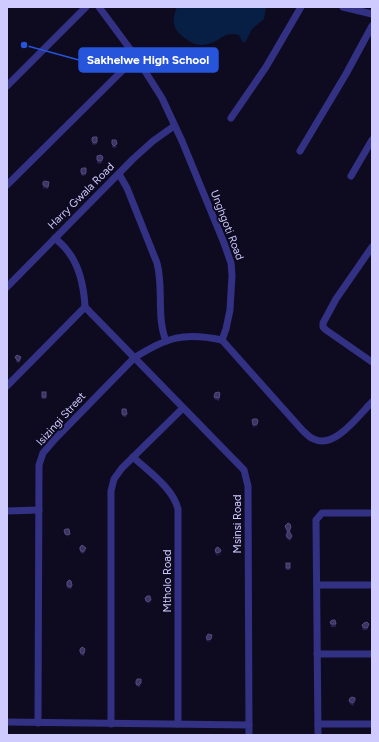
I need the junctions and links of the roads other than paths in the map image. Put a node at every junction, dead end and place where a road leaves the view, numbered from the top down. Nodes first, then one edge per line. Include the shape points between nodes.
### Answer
1 (86, 7) edge
2 (99, 7) edge
3 (301, 7) edge
4 (343, 7) edge
5 (372, 14) edge
6 (372, 26) edge
7 (136, 56) junction
8 (7, 86) edge
9 (231, 118) dead end
10 (174, 126) junction
11 (372, 140) edge
12 (300, 151) dead end
13 (119, 174) junction
14 (351, 176) dead end
15 (7, 185) edge
16 (55, 238) junction
17 (372, 247) edge
18 (7, 287) edge
19 (85, 307) junction
20 (222, 340) junction
21 (166, 341) junction
22 (134, 358) junction
23 (372, 362) edge
24 (7, 386) edge
25 (372, 402) edge
26 (183, 408) junction
27 (133, 456) junction
28 (39, 510) junction
29 (7, 511) edge
30 (372, 513) edge
31 (317, 585) junction
32 (372, 585) edge
33 (317, 654) junction
34 (372, 654) edge
35 (7, 722) edge
36 (38, 723) junction
37 (111, 724) junction
38 (178, 724) junction
39 (318, 724) junction
40 (372, 724) edge
41 (249, 725) junction
42 (249, 735) edge
43 (318, 735) edge

1 - 8 street
2 - 7 street, Unghgoti Road
3 - 9 street via 266,67
4 - 5 street
6 - 12 street
7 - 10 street, Unghgoti Road via 157,88
7 - 15 street
10 - 13 street, Harry Gwala Road via 153,141
10 - 20 street, Unghgoti Road via 231,263 230,310
11 - 14 street
13 - 16 street, Harry Gwala Road
13 - 21 street via 157,263 160,275 162,330
16 - 18 street, Harry Gwala Road
16 - 19 street via 74,262 83,290
17 - 23 street via 336,299 323,327
19 - 22 street, Msinsi Road
19 - 24 street
20 - 21 street, Isizingi Street via 191,336
20 - 25 street via 304,432 315,440 324,442 343,433
21 - 22 street, Isizingi Street
22 - 26 street, Msinsi Road
22 - 28 street, Isizingi Street via 44,453 39,465
26 - 27 street
26 - 41 street, Msinsi Road via 244,470 246,476
27 - 37 street via 114,479 111,490
27 - 38 street, Mtholo Road via 170,492 176,500 178,509
28 - 29 street
28 - 36 street, Isizingi Street
30 - 31 street via 322,513 319,516 316,520
31 - 32 street
31 - 33 street
33 - 34 street
33 - 39 street
35 - 36 street
36 - 37 street
37 - 38 street
38 - 41 street
39 - 40 street
39 - 43 street
41 - 42 street, Msinsi Road

